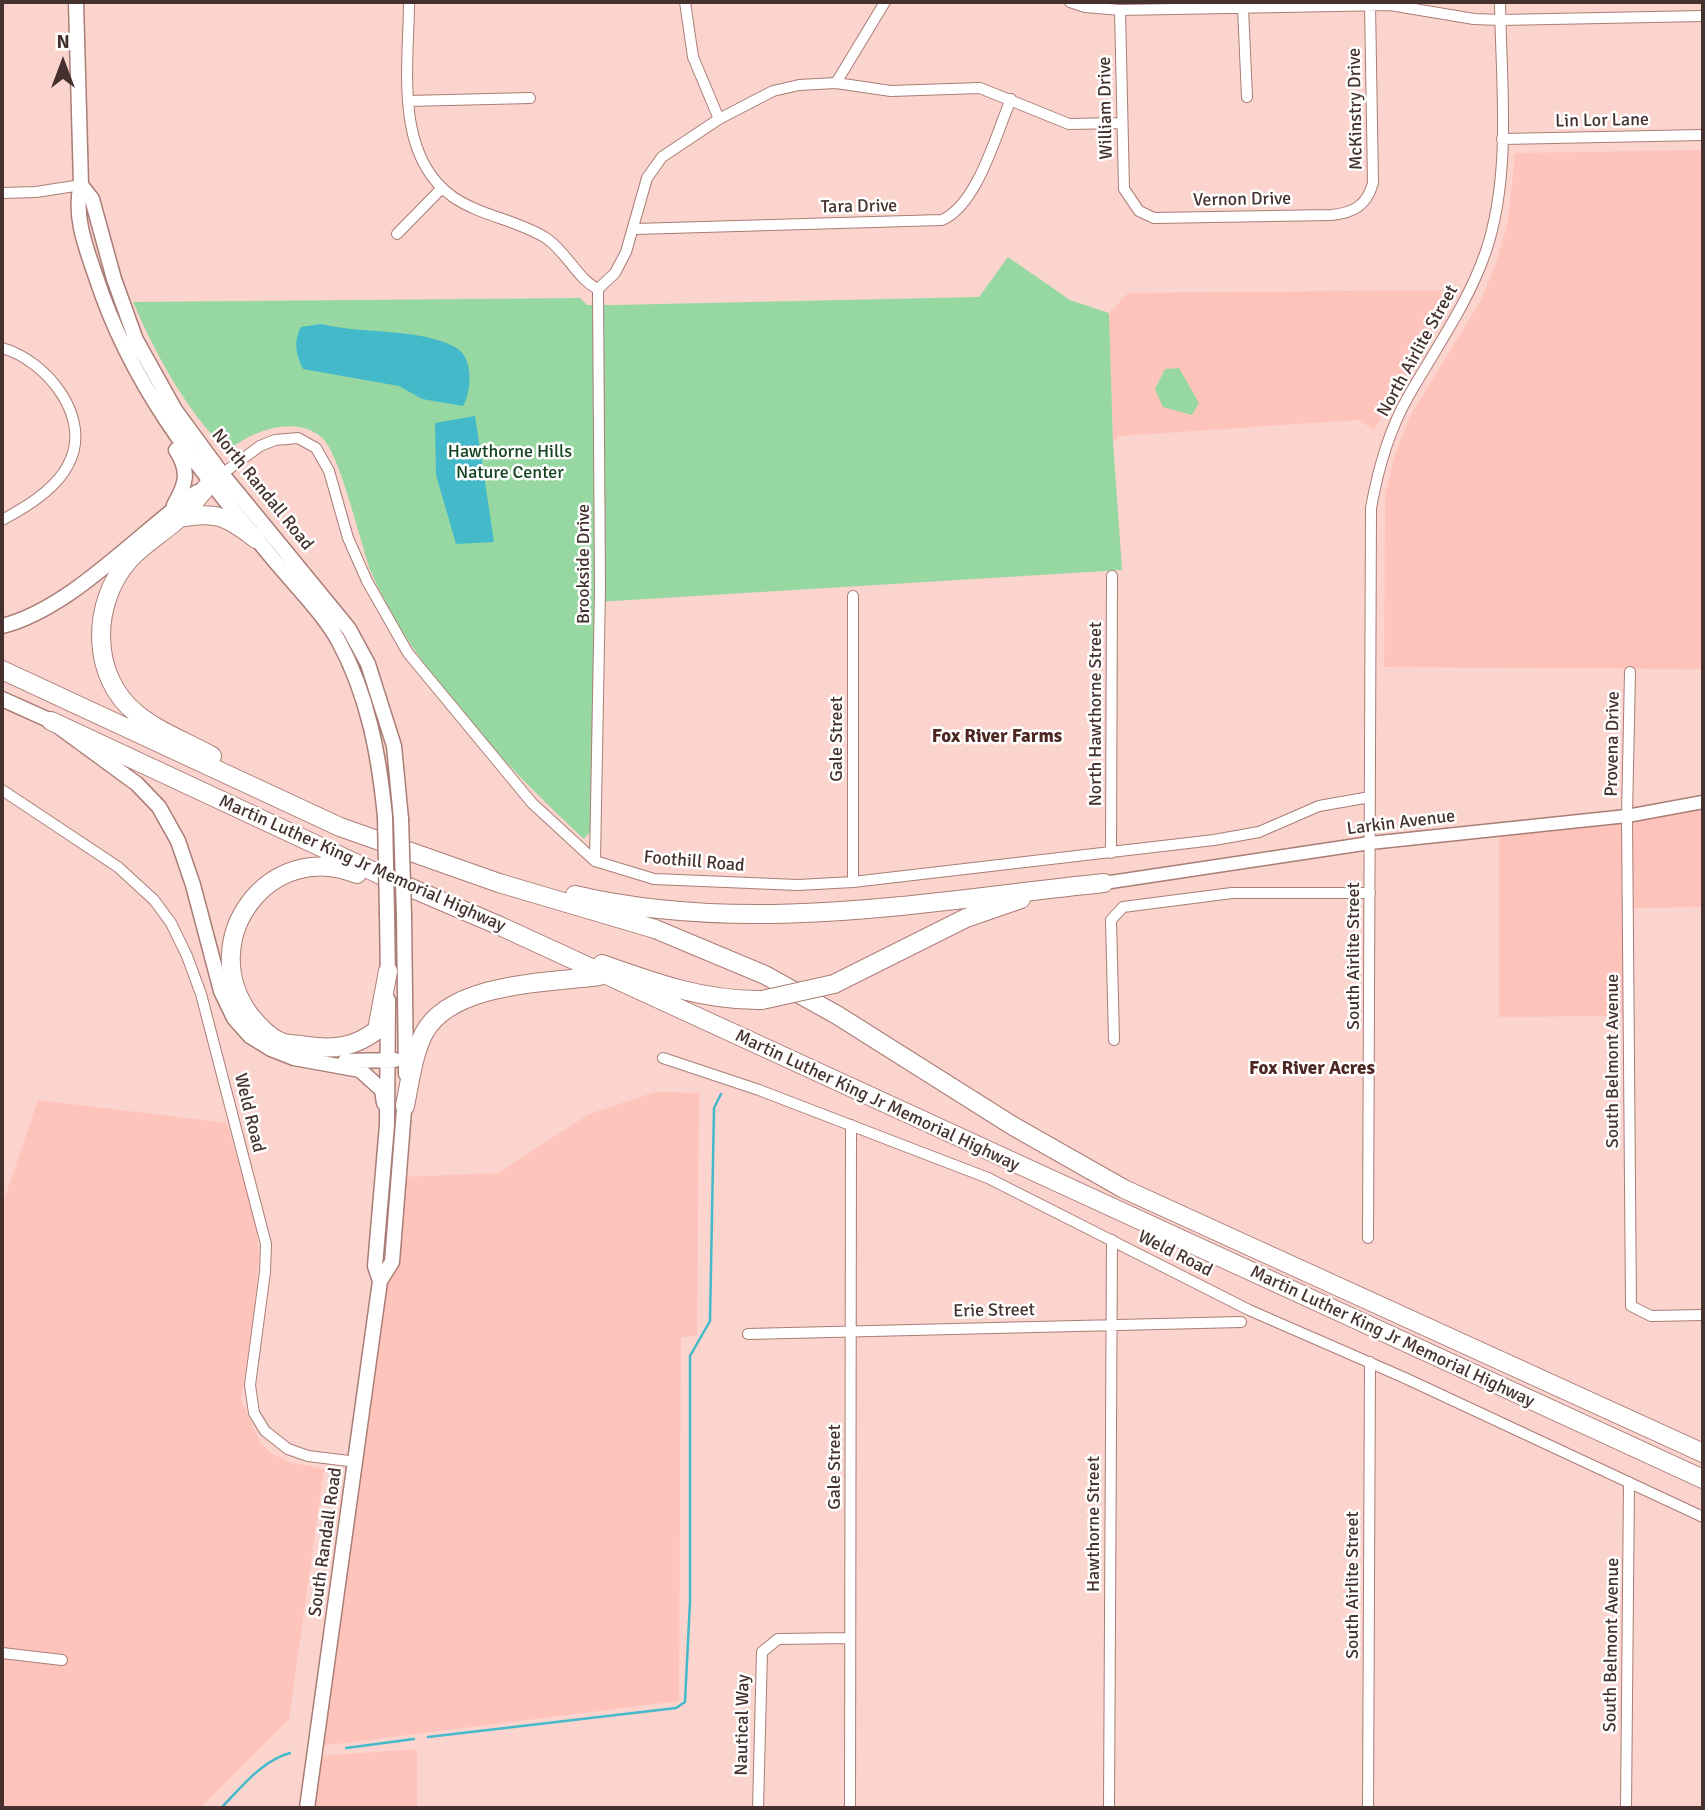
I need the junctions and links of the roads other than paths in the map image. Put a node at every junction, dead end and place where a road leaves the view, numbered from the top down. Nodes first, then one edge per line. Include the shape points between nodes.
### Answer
1 (76, 2) edge
2 (409, 2) edge
3 (685, 2) edge
4 (884, 2) edge
5 (1070, 2) edge
6 (1500, 2) edge
7 (1370, 4) junction
8 (1243, 8) junction
9 (1120, 10) junction
10 (1703, 16) edge
11 (1500, 20) junction
12 (836, 83) junction
13 (1247, 97) dead end
14 (530, 98) dead end
15 (1011, 99) junction
16 (409, 101) junction
17 (719, 119) junction
18 (1122, 122) junction
19 (1703, 135) edge
20 (1502, 139) junction
21 (81, 185) junction
22 (442, 188) junction
23 (2, 193) edge
24 (1132, 203) joint
25 (1358, 208) joint
26 (635, 229) junction
27 (397, 234) dead end
28 (598, 289) junction
29 (2, 348) edge
30 (147, 391) junction
31 (216, 478) junction
32 (175, 514) junction
33 (2, 520) edge
34 (256, 539) junction
35 (1112, 576) dead end
36 (853, 596) dead end
37 (2, 626) edge
38 (2, 670) edge
39 (1630, 672) dead end
40 (2, 699) edge
41 (51, 721) junction
42 (2, 790) edge
43 (1370, 797) junction
44 (281, 802) junction
45 (1703, 802) edge
46 (1627, 816) junction
47 (393, 818) junction
48 (1370, 843) junction
49 (1111, 853) junction
50 (412, 854) junction
51 (595, 861) junction
52 (853, 882) junction
53 (1104, 883) junction
54 (1370, 893) junction
55 (500, 926) junction
56 (388, 971) junction
57 (599, 976) junction
58 (637, 992) junction
59 (1114, 1040) dead end
60 (663, 1058) dead end
61 (388, 1060) junction
62 (406, 1060) junction
63 (309, 1061) junction
64 (405, 1106) junction
65 (387, 1125) junction
66 (851, 1125) junction
67 (1368, 1238) dead end
68 (1112, 1240) junction
69 (380, 1281) junction
70 (1703, 1315) edge
71 (1241, 1322) dead end
72 (1111, 1325) junction
73 (852, 1329) junction
74 (748, 1334) dead end
75 (1370, 1362) junction
76 (1703, 1453) edge
77 (356, 1462) junction
78 (1703, 1479) edge
79 (1629, 1482) junction
80 (1703, 1517) edge
81 (850, 1638) junction
82 (2, 1653) edge
83 (62, 1660) dead end
84 (307, 1808) edge
85 (758, 1808) edge
86 (850, 1808) edge
87 (1109, 1808) edge
88 (1368, 1808) edge
89 (1626, 1808) edge

1 - 21 main road, North Randall Road
2 - 16 street
3 - 17 street via 693,57
4 - 12 street
5 - 9 street
6 - 11 street, North Airlite Street
7 - 8 street
7 - 11 street
7 - 25 street, McKinstry Drive via 1373,172 1367,199
8 - 9 street
8 - 13 street
9 - 18 street, William Drive
10 - 11 street
11 - 20 street, North Airlite Street
12 - 15 street via 891,91 980,88
12 - 17 street via 773,91
14 - 16 street
15 - 18 street via 1069,124
15 - 26 street, Tara Drive via 971,192 958,211 942,220
16 - 22 street via 417,150
17 - 26 street via 671,149 647,177
18 - 24 street, William Drive via 1124,189
19 - 20 street, Lin Lor Lane
20 - 43 street, North Airlite Street via 1500,187 1486,251 1465,299 1407,399 1378,469 1371,508
21 - 23 street
21 - 30 main road, North Randall Road via 76,204 90,258 123,349
21 - 31 main road, North Randall Road via 92,199 136,340
22 - 27 street
22 - 28 street via 471,207 545,237 570,259 586,284
24 - 25 street, Vernon Drive via 1154,218 1331,215
26 - 28 street via 615,273
28 - 51 street, Brookside Drive via 600,589
29 - 33 street via 24,356 48,374 71,415 75,439 72,458 62,475
30 - 31 main road, North Randall Road via 162,418
30 - 32 main road via 152,415 186,468
31 - 32 highway
31 - 34 main road, North Randall Road
31 - 47 main road, North Randall Road via 349,629 368,664 394,746
31 - 51 street, Foothill Road via 275,440 298,438 317,447 329,471 348,538 408,653 532,803
32 - 34 highway via 219,516
32 - 37 main road via 64,596 32,616
32 - 44 highway via 130,559 104,604 101,647 108,671 117,692 134,712 256,781
34 - 47 main road, North Randall Road via 337,639 367,709
35 - 49 street, North Hawthorne Street
36 - 52 street, Gale Street
38 - 44 highway
39 - 46 street, Provena Drive
40 - 41 main road
41 - 55 highway, Martin Luther King Jr Memorial Highway
41 - 63 main road via 137,784 159,807 178,841 221,991 234,1018 250,1036 271,1049
42 - 77 street, Weld Road via 129,876 155,900 180,939 213,1036 265,1244 250,1385 252,1408 265,1431 288,1449
43 - 48 street, North Airlite Street
43 - 49 street, Foothill Road via 1319,806 1259,832
44 - 50 highway, Martin Luther King Jr Memorial Highway
45 - 46 main road, Larkin Avenue
46 - 48 main road, Larkin Avenue
46 - 70 street, South Belmont Avenue via 1631,1306 1651,1316
47 - 56 main road, South Randall Road, bridge
47 - 62 main road, South Randall Road, bridge via 404,915
48 - 53 main road, Larkin Avenue
48 - 54 street, South Airlite Street
49 - 52 street, Foothill Road
50 - 53 highway via 636,908 743,916 806,914
50 - 76 highway, Martin Luther King Jr Memorial Highway via 655,929 765,975 1124,1189
51 - 52 street, Foothill Road via 638,876 681,881 773,886
53 - 55 highway, bridge via 1005,904 966,918 834,984 762,1000 713,998 668,988
54 - 59 street via 1232,893 1123,907 1111,920
54 - 67 street, South Airlite Street
55 - 58 highway, Martin Luther King Jr Memorial Highway
56 - 57 highway via 377,1030 360,1043 322,1048 281,1042 258,1025 237,992 230,957 235,929 244,908 264,887 287,873 321,866 352,872
56 - 61 main road, South Randall Road
57 - 58 highway
57 - 64 highway via 480,993 449,1007 432,1020 417,1048
58 - 78 highway, Martin Luther King Jr Memorial Highway
60 - 66 street, Weld Road
61 - 62 main road
61 - 63 main road
61 - 65 main road, South Randall Road
62 - 64 main road, South Randall Road
63 - 65 main road via 343,1065 372,1078 382,1090
64 - 69 main road, South Randall Road via 392,1262
65 - 69 main road, South Randall Road via 375,1266
66 - 68 street, Weld Road via 988,1178
66 - 73 street, Gale Street
68 - 72 street, Hawthorne Street
68 - 75 street, Weld Road via 1249,1310
69 - 77 main road, South Randall Road
71 - 72 street, Erie Street
72 - 73 street, Erie Street
72 - 87 street, Hawthorne Street
73 - 74 street, Erie Street
73 - 81 street, Gale Street
75 - 79 street, Weld Road
75 - 88 street, South Airlite Street
77 - 84 main road, South Randall Road
79 - 80 street, Weld Road
79 - 89 street, South Belmont Avenue
81 - 85 street, Nautical Way via 778,1639 762,1652
81 - 86 street, Gale Street
82 - 83 street

